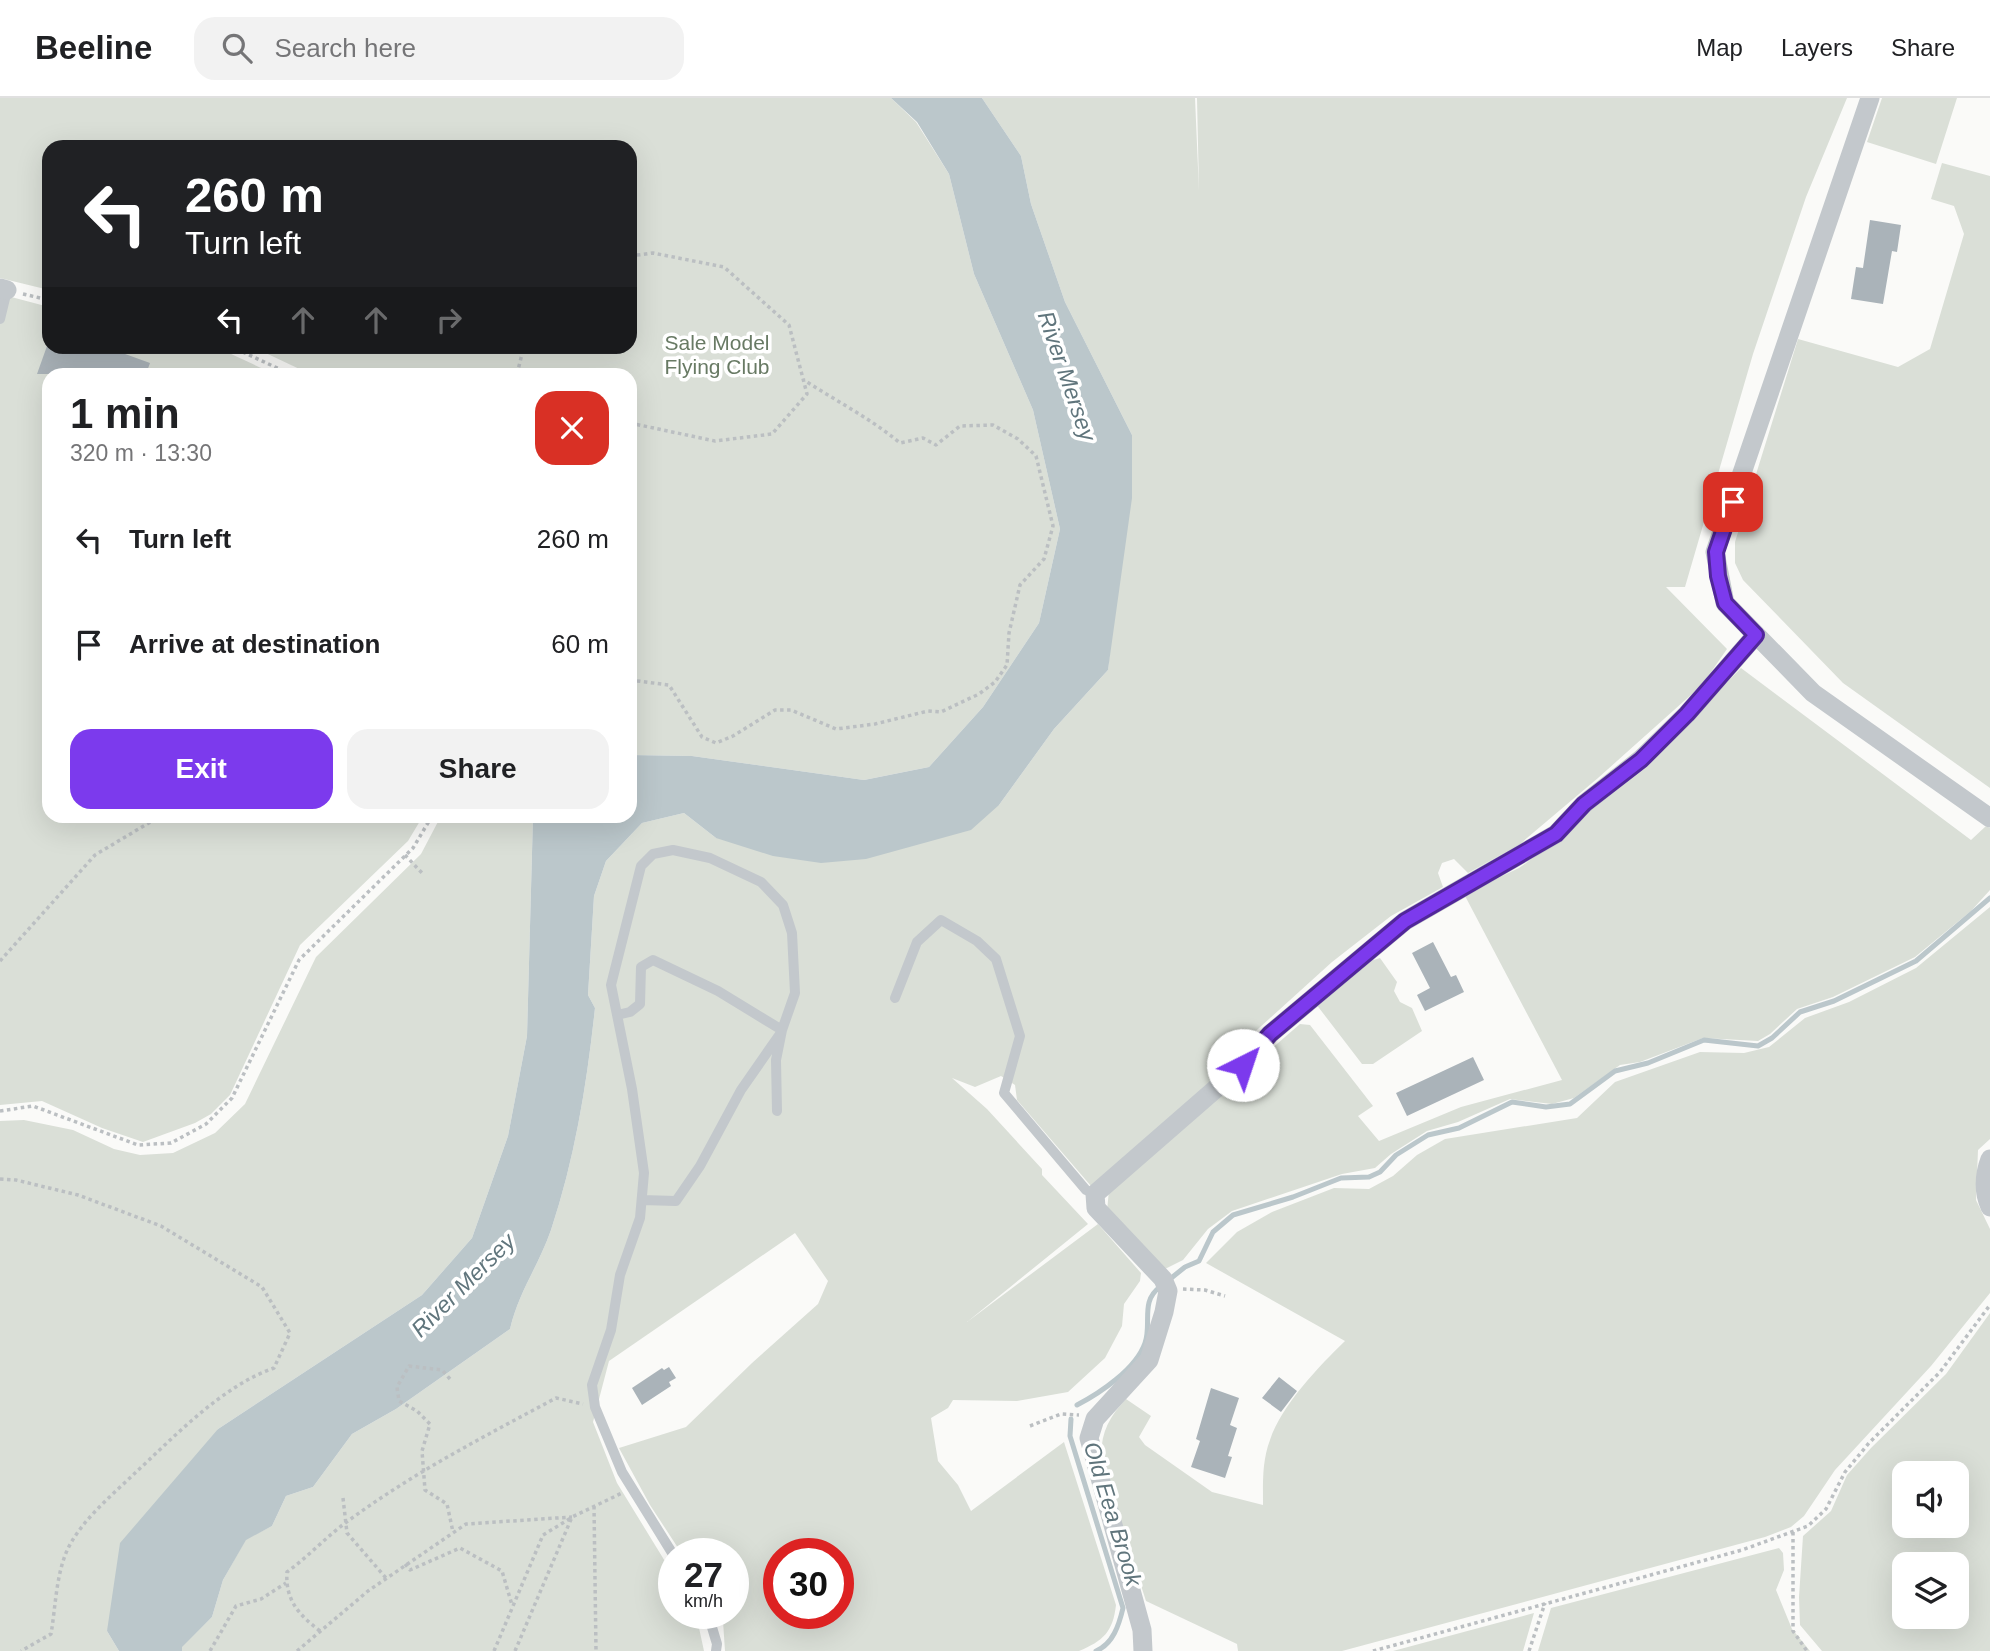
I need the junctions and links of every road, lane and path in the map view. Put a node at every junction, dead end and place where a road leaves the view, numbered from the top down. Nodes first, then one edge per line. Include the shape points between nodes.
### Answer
1 (1870, 98) edge
2 (637, 255) edge
3 (4, 289) edge
4 (42, 298) edge
5 (0, 318) edge
6 (247, 354) edge
7 (277, 368) edge
8 (804, 380) junction
9 (637, 424) edge
10 (1756, 635) junction
11 (637, 681) edge
12 (1989, 816) edge
13 (149, 823) edge
14 (428, 823) edge
15 (405, 855) junction
16 (422, 873) dead end
17 (0, 961) edge
18 (895, 998) dead end
19 (617, 1015) junction
20 (782, 1030) junction
21 (0, 1111) edge
22 (777, 1111) dead end
23 (1990, 1159) edge
24 (0, 1179) edge
25 (1095, 1194) junction
26 (642, 1200) junction
27 (1990, 1207) edge
28 (1168, 1291) junction
29 (1225, 1296) dead end
30 (1990, 1305) edge
31 (450, 1379) dead end
32 (595, 1407) junction
33 (1094, 1422) junction
34 (1030, 1426) dead end
35 (631, 1488) junction
36 (342, 1498) dead end
37 (594, 1506) junction
38 (572, 1517) junction
39 (453, 1532) junction
40 (1793, 1532) junction
41 (663, 1538) edge
42 (405, 1564) junction
43 (386, 1578) junction
44 (286, 1583) junction
45 (1545, 1604) junction
46 (513, 1607) junction
47 (712, 1629) edge
48 (320, 1631) junction
49 (21, 1651) edge
50 (209, 1651) edge
51 (298, 1651) edge
52 (494, 1651) edge
53 (515, 1651) edge
54 (596, 1651) edge
55 (716, 1651) edge
56 (1143, 1651) edge
57 (1373, 1651) edge
58 (1528, 1651) edge
59 (1807, 1651) edge

1 - 10 street via 1716,552 1725,603
2 - 8 path via 653,253 724,267 789,325
3 - 4 path
3 - 5 lane
6 - 7 path
8 - 9 path via 807,394 772,434 715,441
8 - 11 path via 872,419 900,443 923,438 936,445 960,426 993,425 1018,439 1035,456 1053,526 1044,559 1020,585 1007,665 979,694 941,712 836,729 791,710 775,710 716,743 702,737 670,685
10 - 12 street via 1813,693
10 - 25 street via 1641,760 1584,804 1556,834 1405,921 1270,1034 1243,1065
13 - 17 path via 94,855
14 - 15 path
15 - 16 path
15 - 21 path via 299,960 232,1098 206,1124 171,1143 138,1145 33,1106
18 - 25 lane via 917,942 942,920 996,959 1020,1036 1004,1093 1086,1190
19 - 20 lane via 640,1004 640,967 653,960 718,991
19 - 20 lane via 611,985 641,866 653,854 673,850 734,867 761,883 783,905 792,933 795,993
19 - 26 lane via 639,1132
20 - 22 lane via 776,1060
20 - 26 lane via 676,1201
23 - 27 street via 1985,1178
24 - 49 path via 78,1195 161,1226 262,1287 289,1333 274,1368 258,1373 192,1420 85,1525 62,1565 51,1634
25 - 28 street via 1096,1208 1163,1279
26 - 32 lane via 620,1275 611,1330 592,1385
28 - 29 path via 1205,1290
28 - 33 street via 1149,1360
30 - 40 path via 1940,1372 1845,1472 1826,1509 1808,1527
31 - 39 path via 442,1370 410,1366 397,1387 399,1401 430,1424 422,1451 425,1490 447,1504
32 - 35 lane
32 - 44 path via 556,1398 412,1478 346,1522 287,1572
33 - 34 path via 1076,1413
33 - 56 street via 1089,1438 1142,1629
35 - 37 path
35 - 41 lane
36 - 43 path via 347,1533
37 - 38 path
37 - 54 path
38 - 39 path via 466,1524
38 - 46 path via 543,1535
38 - 53 path
39 - 42 path
40 - 45 path
40 - 59 path via 1793,1631
42 - 43 path
42 - 46 path via 410,1570 460,1548 502,1571
43 - 48 path
44 - 48 path via 299,1615
44 - 50 path via 261,1599 236,1606
45 - 57 path
45 - 58 path
46 - 52 path
47 - 55 lane
48 - 51 path

